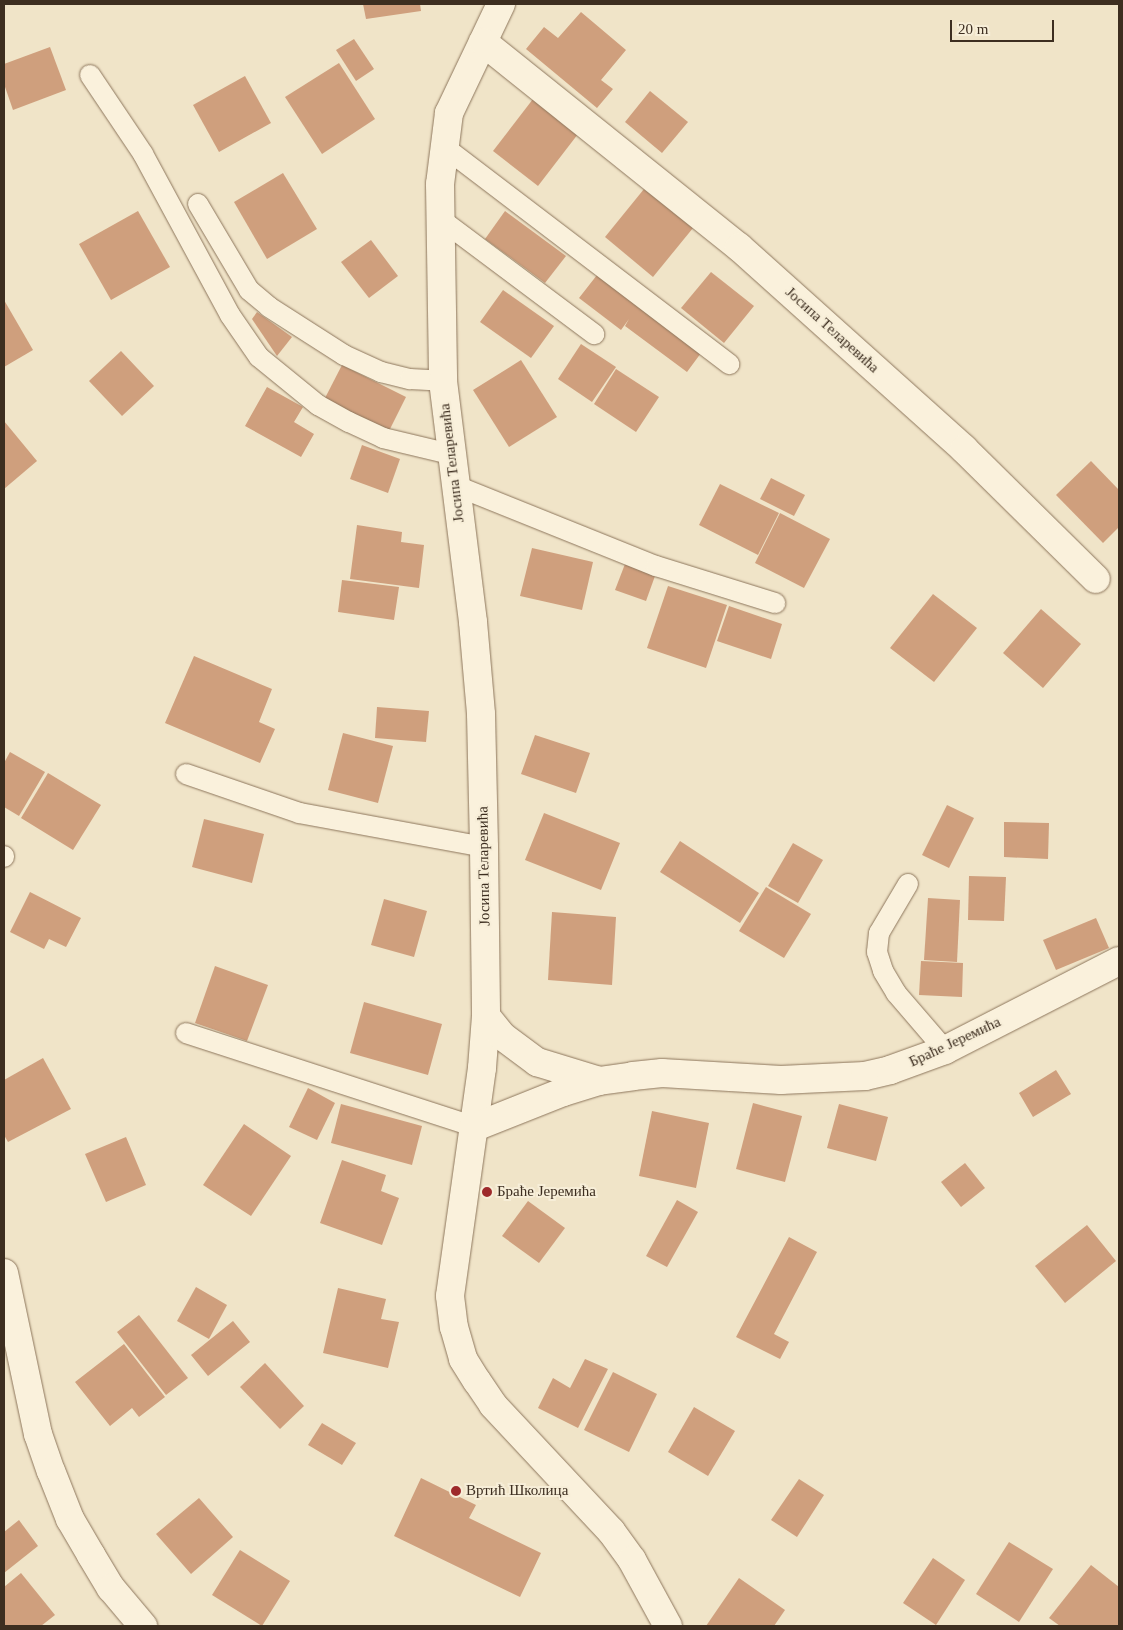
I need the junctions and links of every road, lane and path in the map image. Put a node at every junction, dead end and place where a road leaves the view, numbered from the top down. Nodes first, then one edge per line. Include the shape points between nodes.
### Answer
1 (501, 4) edge
2 (483, 42) junction
3 (90, 75) dead end
4 (443, 146) junction
5 (198, 204) dead end
6 (439, 218) junction
7 (594, 334) dead end
8 (728, 364) dead end
9 (443, 380) junction
10 (450, 454) junction
11 (454, 485) junction
12 (1096, 580) dead end
13 (775, 603) dead end
14 (186, 774) dead end
15 (484, 847) junction
16 (908, 884) dead end
17 (1119, 961) edge
18 (486, 1016) junction
19 (186, 1033) dead end
20 (945, 1050) junction
21 (599, 1081) junction
22 (475, 1127) junction
23 (4, 1273) edge
24 (143, 1626) edge
25 (668, 1626) edge

1 - 2 street, Јосипа Теларевића
2 - 4 street, Јосипа Теларевића via 449,114
2 - 12 street, Јосипа Теларевића via 739,247 964,449
3 - 10 lane via 143,154 230,315 259,357 318,405 349,422 383,438
4 - 6 street, Јосипа Теларевића
4 - 8 lane
5 - 9 lane via 250,290 269,307 344,354 381,372 410,380
6 - 7 lane
6 - 9 street, Јосипа Теларевића
9 - 10 street, Јосипа Теларевића
10 - 11 street, Јосипа Теларевића
11 - 13 lane via 656,566
11 - 15 street, Јосипа Теларевића via 473,622 481,714
14 - 15 lane via 299,813
15 - 18 street, Јосипа Теларевића
16 - 20 lane via 879,933 877,952 883,971 896,993
17 - 20 street, Браће Јеремића
18 - 21 street, Браће Јеремића via 502,1036 537,1062
18 - 22 street, Јосипа Теларевића
19 - 22 lane
20 - 21 street, Браће Јеремића via 865,1076 781,1080 662,1073
21 - 22 street, Браће Јеремића
22 - 25 street, Јосипа Теларевића via 450,1296 463,1359 493,1405 611,1531 632,1560
23 - 24 street via 38,1434 51,1471 70,1519 91,1555 111,1588

